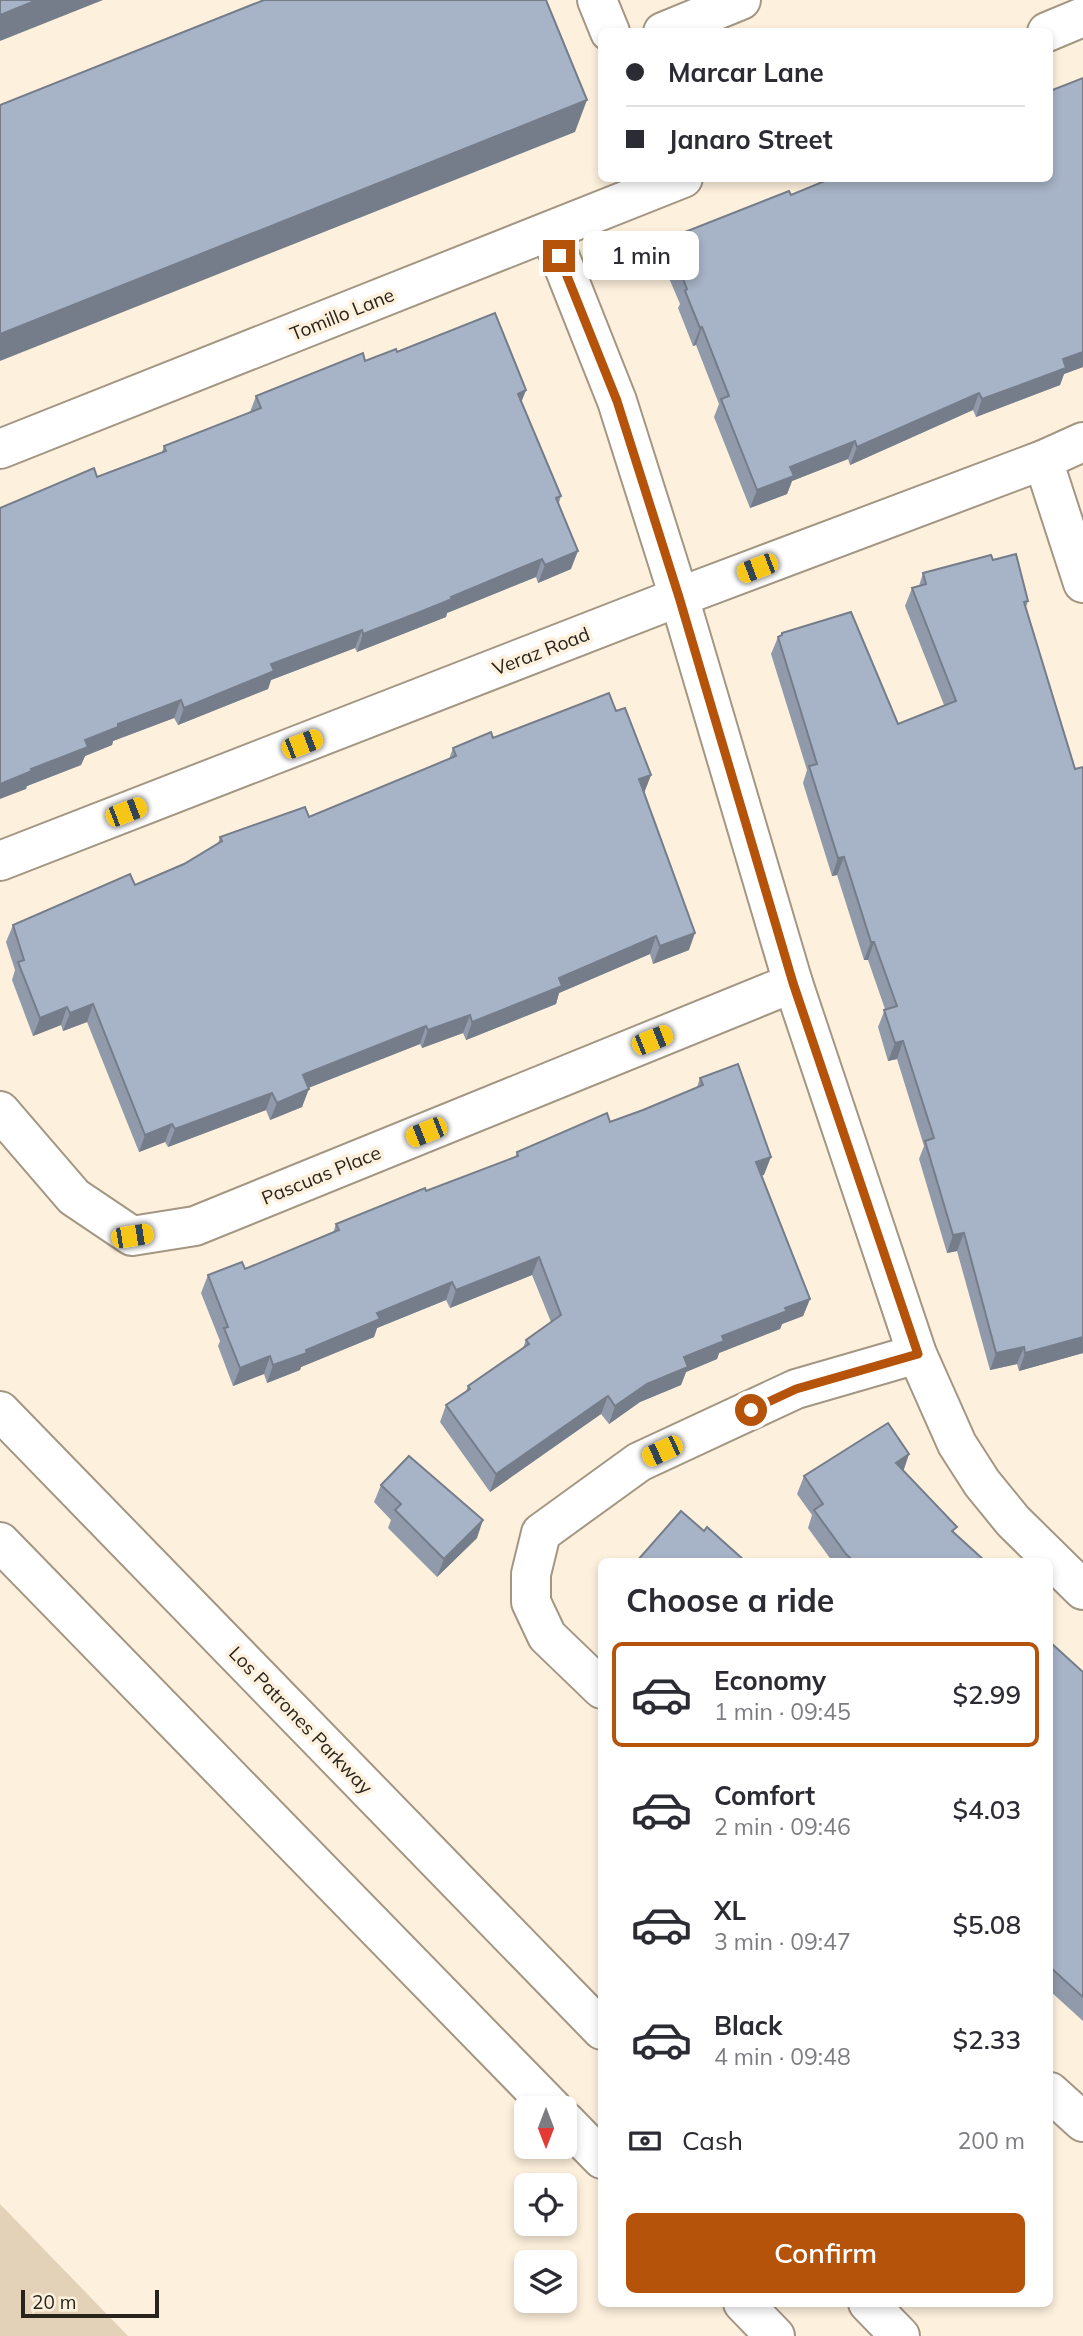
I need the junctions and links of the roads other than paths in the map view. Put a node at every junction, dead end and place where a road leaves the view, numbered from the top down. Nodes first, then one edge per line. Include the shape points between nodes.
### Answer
1 (597, 0) edge
2 (741, 0) edge
3 (1083, 17) edge
4 (608, 28) edge
5 (673, 28) edge
6 (1053, 30) edge
7 (673, 182) edge
8 (550, 232) junction
9 (1083, 442) edge
10 (0, 449) edge
11 (1043, 460) junction
12 (1083, 583) edge
13 (679, 597) junction
14 (0, 861) edge
15 (793, 983) junction
16 (0, 1111) edge
17 (918, 1354) junction
18 (0, 1411) edge
19 (0, 1542) edge
20 (1051, 1558) edge
21 (1053, 1560) edge
22 (1083, 1590) edge
23 (598, 1685) edge
24 (598, 2025) edge
25 (1053, 2095) edge
26 (540, 2096) edge
27 (1083, 2122) edge
28 (578, 2134) edge
29 (598, 2155) edge
30 (747, 2307) edge
31 (872, 2307) edge
32 (775, 2336) edge
33 (900, 2336) edge

1 - 4 main road
2 - 5 main road
3 - 6 main road
7 - 8 main road, Tomillo Lane
8 - 10 main road, Tomillo Lane
8 - 13 main road via 617,401
9 - 11 main road, Veraz Road
11 - 12 main road
11 - 13 main road, Veraz Road
13 - 14 main road, Veraz Road
13 - 15 main road
15 - 16 main road, Pascuas Place via 195,1226 132,1236 74,1197
15 - 17 main road
17 - 20 main road via 957,1444 982,1483
17 - 23 main road via 796,1389 639,1462 541,1533 531,1574 531,1602 547,1636
18 - 24 main road, Los Patrones Parkway
19 - 26 main road
21 - 22 main road
25 - 27 main road
28 - 29 main road
30 - 32 main road
31 - 33 main road

